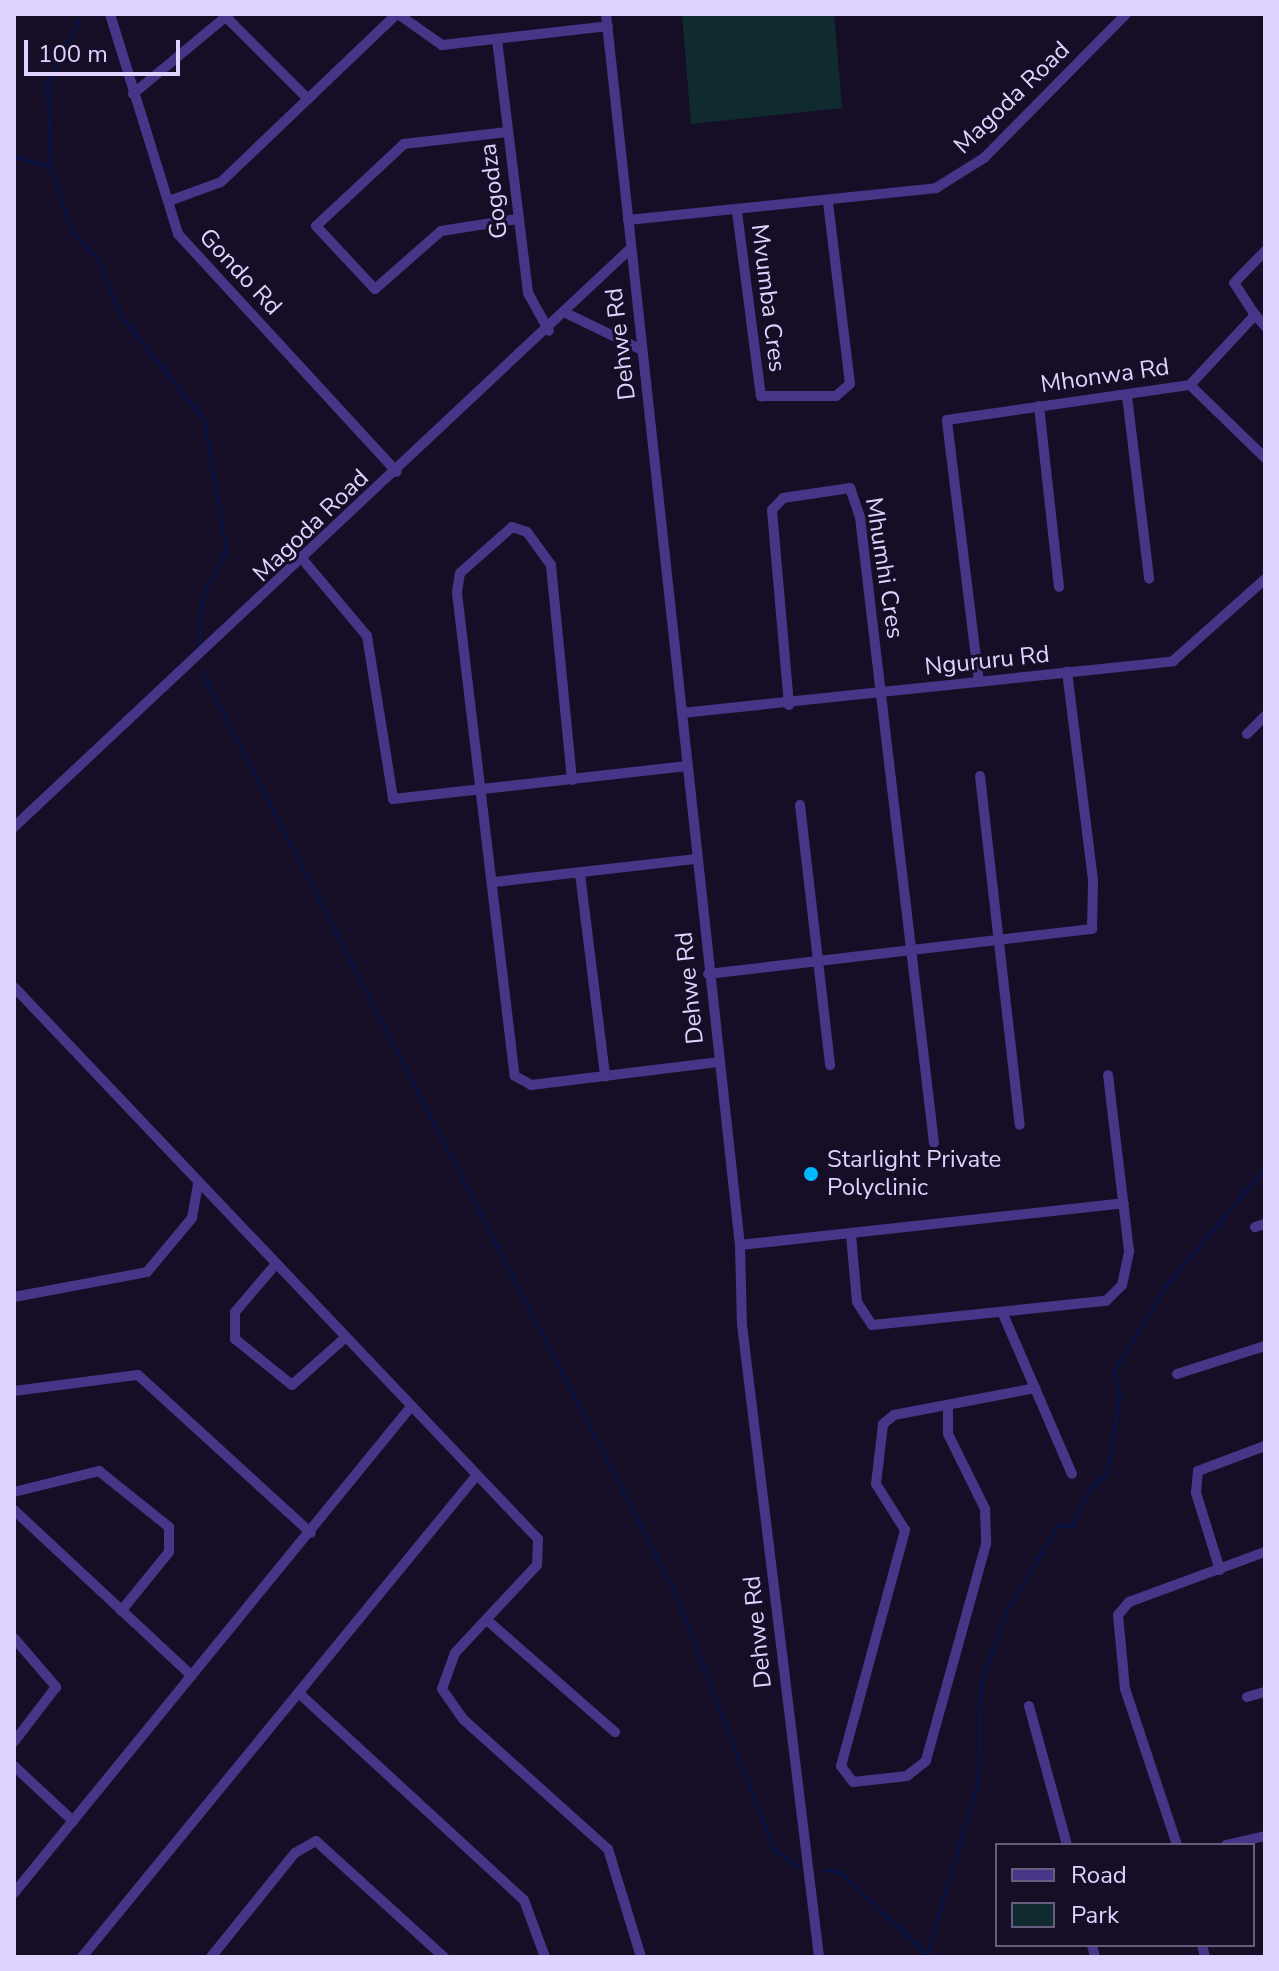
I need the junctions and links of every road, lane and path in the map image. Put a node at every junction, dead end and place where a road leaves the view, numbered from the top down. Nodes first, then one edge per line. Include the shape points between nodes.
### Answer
1 (110, 14) edge
2 (397, 14) edge
3 (606, 14) edge
4 (1126, 14) edge
5 (227, 15) edge
6 (608, 26) junction
7 (497, 40) junction
8 (133, 94) junction
9 (308, 99) junction
10 (507, 132) junction
11 (169, 201) junction
12 (828, 202) junction
13 (737, 212) junction
14 (517, 219) junction
15 (628, 220) junction
16 (630, 249) junction
17 (1265, 251) edge
18 (568, 314) junction
19 (1255, 315) junction
20 (1265, 326) edge
21 (549, 331) junction
22 (640, 349) junction
23 (1190, 385) junction
24 (1127, 396) junction
25 (1039, 406) junction
26 (1265, 458) edge
27 (397, 472) junction
28 (304, 561) junction
29 (1149, 579) dead end
30 (1265, 579) edge
31 (1059, 587) dead end
32 (1067, 672) junction
33 (979, 682) junction
34 (881, 693) junction
35 (789, 705) junction
36 (682, 713) junction
37 (1265, 716) edge
38 (1247, 734) dead end
39 (687, 766) junction
40 (980, 776) dead end
41 (572, 780) junction
42 (484, 791) junction
43 (800, 805) dead end
44 (14, 827) edge
45 (697, 859) junction
46 (580, 874) junction
47 (494, 882) junction
48 (996, 940) junction
49 (908, 950) junction
50 (818, 963) junction
51 (708, 974) junction
52 (14, 987) edge
53 (718, 1062) junction
54 (830, 1065) dead end
55 (1108, 1075) dead end
56 (605, 1076) junction
57 (1020, 1125) dead end
58 (934, 1143) dead end
59 (198, 1185) junction
60 (1124, 1203) junction
61 (851, 1235) junction
62 (740, 1245) junction
63 (276, 1264) junction
64 (14, 1297) edge
65 (1003, 1314) junction
66 (345, 1338) junction
67 (1265, 1346) edge
68 (1177, 1374) dead end
69 (1035, 1388) junction
70 (14, 1391) edge
71 (948, 1406) junction
72 (409, 1409) junction
73 (1265, 1446) edge
74 (1072, 1474) dead end
75 (476, 1476) junction
76 (14, 1492) edge
77 (14, 1510) edge
78 (311, 1533) junction
79 (1265, 1552) edge
80 (1220, 1570) junction
81 (121, 1611) junction
82 (488, 1621) junction
83 (14, 1638) edge
84 (192, 1676) junction
85 (1265, 1692) edge
86 (302, 1696) junction
87 (1247, 1697) dead end
88 (1029, 1706) dead end
89 (615, 1732) dead end
90 (14, 1742) edge
91 (14, 1766) edge
92 (73, 1821) junction
93 (1265, 1836) edge
94 (1066, 1843) edge
95 (1176, 1843) edge
96 (1235, 1843) edge
97 (14, 1893) edge
98 (82, 1957) edge
99 (211, 1957) edge
100 (444, 1957) edge
101 (545, 1957) edge
102 (641, 1957) edge
103 (819, 1957) edge

1 - 8 street, Gondo Rd
2 - 7 street via 435,44
2 - 9 street
3 - 6 street, Dehwe Rd
4 - 12 street, Magoda Road via 963,174 921,192
5 - 8 street
5 - 9 street
6 - 7 street
6 - 15 street, Dehwe Rd
7 - 10 street, Gogodza
8 - 11 street, Gondo Rd
9 - 11 street via 221,182
10 - 14 street, Gogodza
10 - 14 street via 404,144 316,226 375,289 441,231
11 - 27 street, Gondo Rd via 185,245
12 - 13 street, Magoda Road
12 - 13 street, Mvumba Cres via 850,384 836,396 761,396
13 - 15 street, Magoda Road
14 - 21 street, Gogodza via 528,293
15 - 16 street, Dehwe Rd
16 - 18 street, Magoda Road
16 - 22 street, Dehwe Rd
17 - 19 street via 1234,287
18 - 21 street, Magoda Road
18 - 22 street
19 - 20 street
19 - 23 street, Mhonwa Rd
21 - 27 street, Magoda Road
22 - 36 street, Dehwe Rd
23 - 24 street, Mhonwa Rd
23 - 26 street
24 - 25 street, Mhonwa Rd
24 - 29 street
25 - 31 street
25 - 33 street, Mhonwa Rd via 952,417 946,425
27 - 28 street, Magoda Road
28 - 42 street via 367,636 389,794 406,802
28 - 44 street, Magoda Road
30 - 32 street, Ngururu Rd via 1176,660
32 - 33 street, Ngururu Rd
32 - 48 street via 1095,924 1081,933
33 - 34 street, Ngururu Rd
34 - 35 street, Ngururu Rd
34 - 35 street, Mhumhi Cres via 859,506 850,488 783,498 772,510
34 - 49 street
35 - 36 street, Ngururu Rd
36 - 39 street, Dehwe Rd
37 - 38 street
39 - 41 street
39 - 45 street, Dehwe Rd
40 - 48 street
41 - 42 street
41 - 42 street via 551,565 535,539 512,527 472,560 457,584
42 - 47 street
43 - 50 street
45 - 46 street
45 - 51 street, Dehwe Rd
46 - 47 street
46 - 56 street
47 - 56 street via 515,1076 531,1085
48 - 49 street
48 - 57 street
49 - 50 street
49 - 58 street
50 - 51 street
50 - 54 street
51 - 53 street, Dehwe Rd
52 - 59 street
53 - 56 street
53 - 62 street, Dehwe Rd
55 - 60 street
59 - 63 street
59 - 64 street via 192,1218 147,1272
60 - 61 street
60 - 65 street via 1128,1270 1115,1295
61 - 62 street
61 - 65 street via 857,1302 872,1325
62 - 103 street, Dehwe Rd via 742,1325
63 - 66 street
63 - 66 street via 235,1312 235,1339 292,1385
65 - 69 street
66 - 72 street
67 - 68 street
69 - 71 street
69 - 74 street
70 - 78 street via 138,1375
71 - 71 street via 894,1415 878,1437 878,1489 905,1530 841,1766 853,1782 907,1776 926,1761 986,1544 985,1509 948,1434
72 - 75 street
72 - 78 street
73 - 80 street via 1204,1465 1195,1478
75 - 82 street via 539,1545 537,1565
75 - 86 street
76 - 81 street via 99,1471 169,1527 169,1552
77 - 81 street
78 - 84 street
79 - 80 street
80 - 95 street via 1129,1602 1118,1615 1125,1689
81 - 84 street
82 - 89 street
82 - 102 street via 446,1667 444,1698 608,1849
83 - 90 street via 56,1687
84 - 92 street
85 - 87 street
86 - 98 street
86 - 101 street via 524,1900
88 - 94 street
91 - 92 street
92 - 97 street
93 - 96 street
99 - 100 street via 295,1853 316,1841

